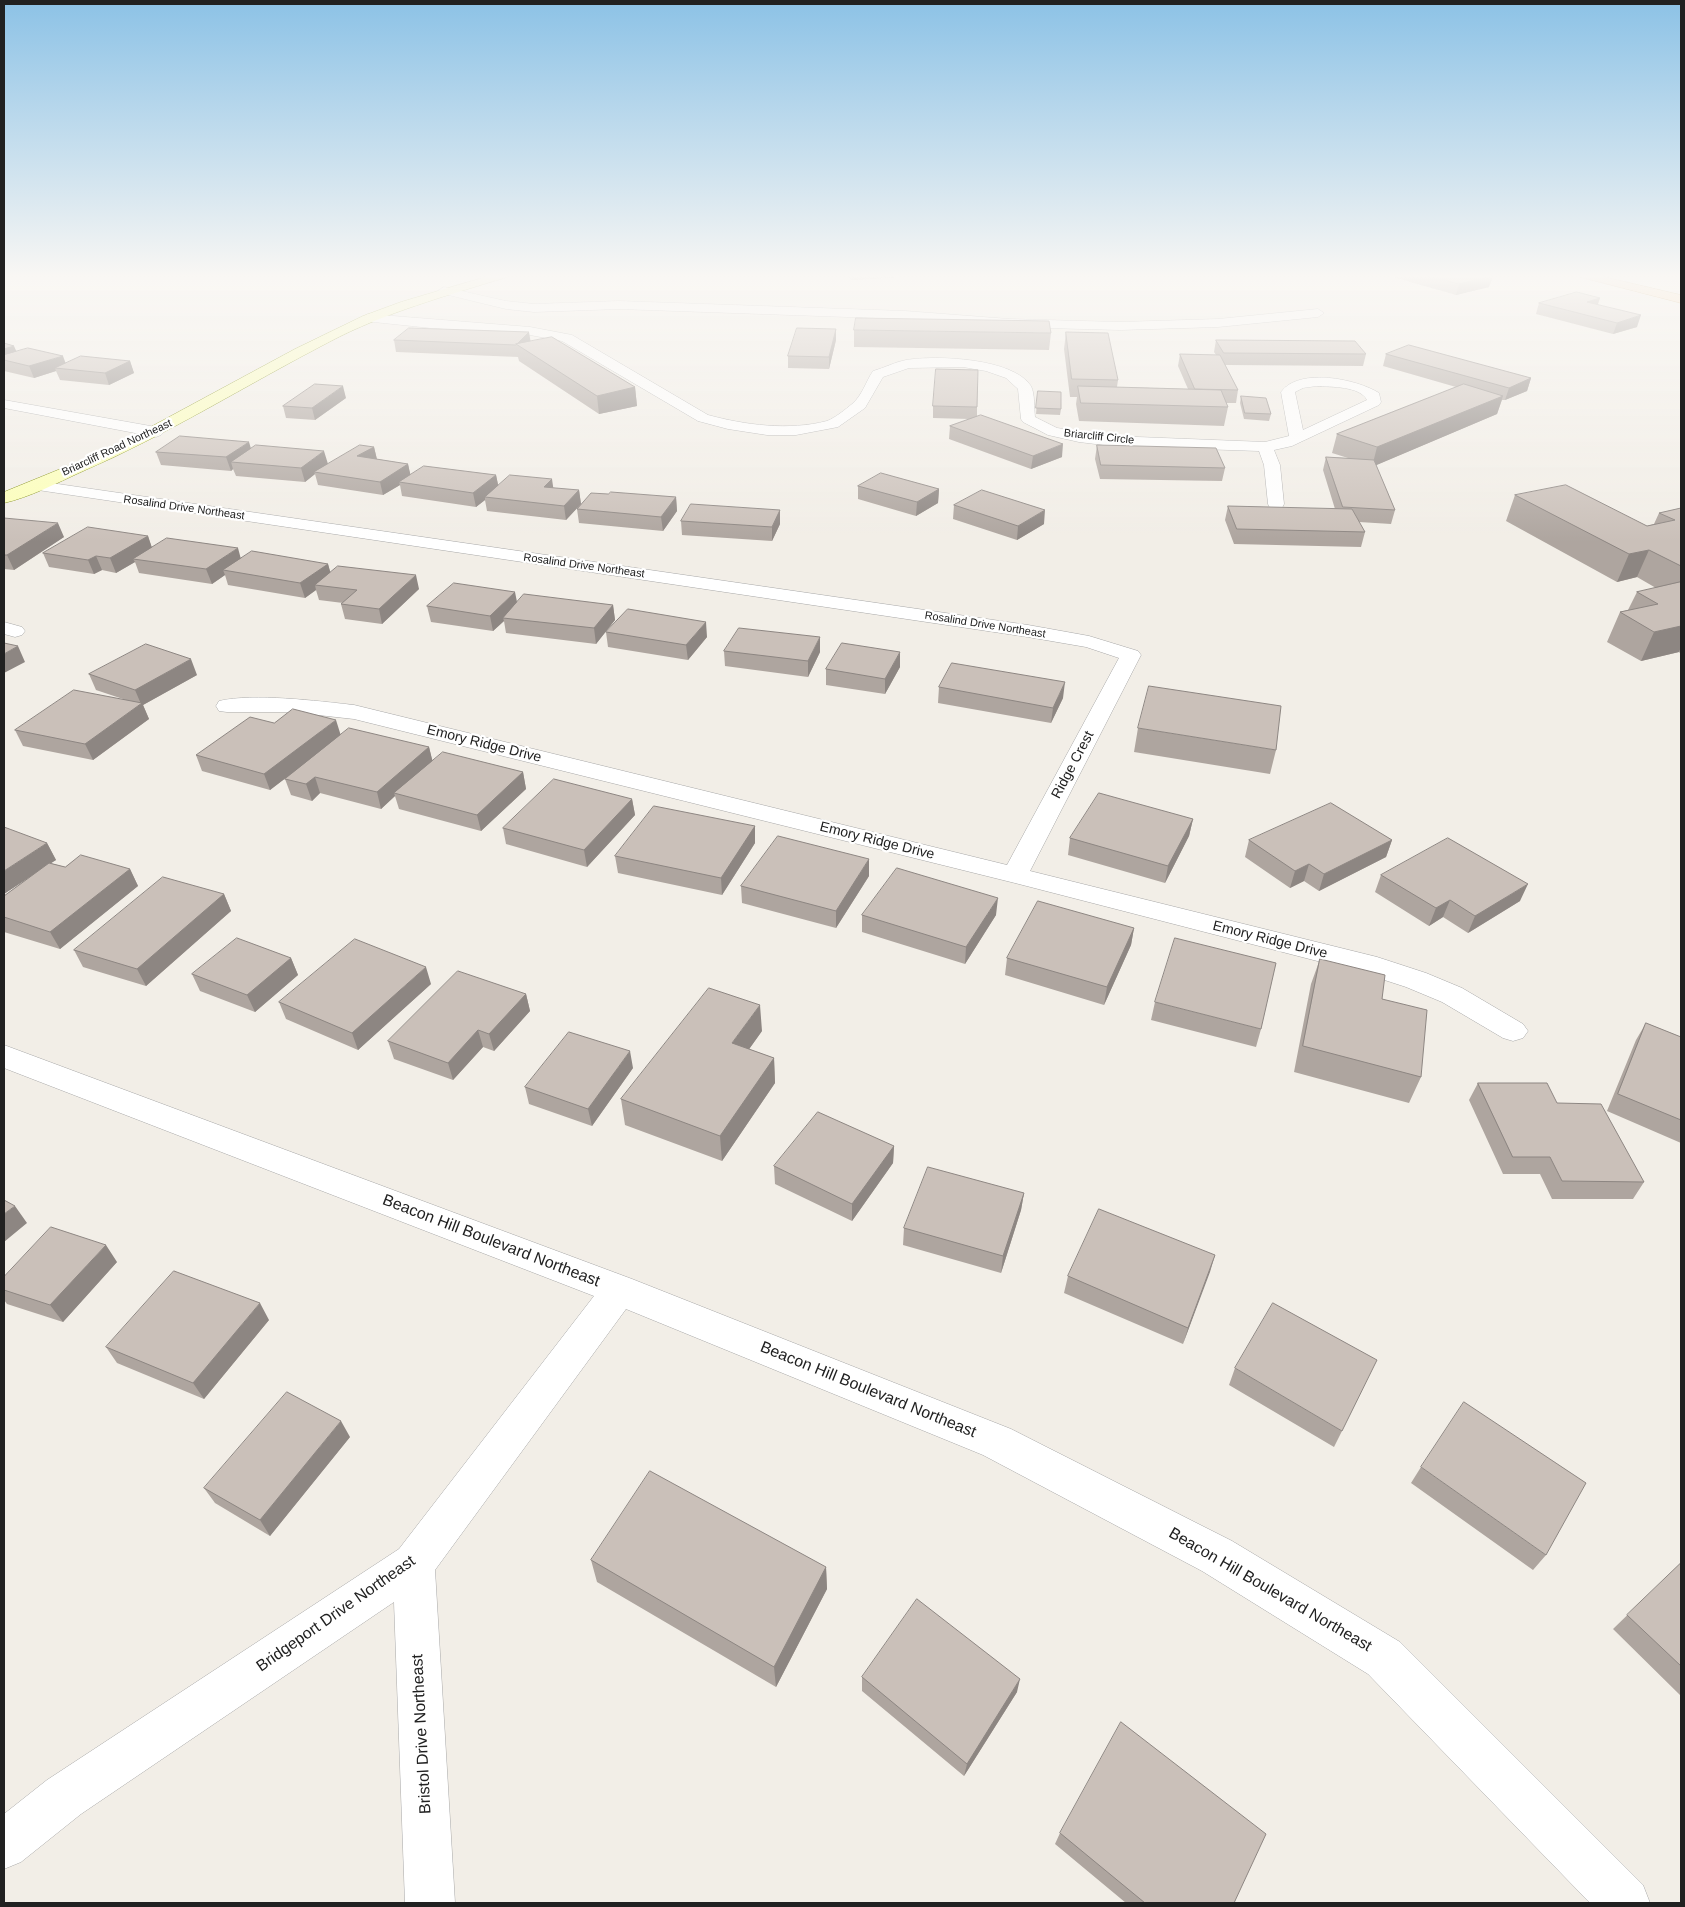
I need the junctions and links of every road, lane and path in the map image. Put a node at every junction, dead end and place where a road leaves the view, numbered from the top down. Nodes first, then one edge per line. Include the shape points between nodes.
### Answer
1 (278, 364) edge
2 (611, 364) edge
3 (908, 364) edge
4 (961, 364) edge
5 (4, 404) edge
6 (156, 432) junction
7 (1297, 438) junction
8 (1266, 447) junction
9 (37, 486) junction
10 (4, 498) edge
11 (1276, 504) dead end
12 (1130, 655) joint
13 (227, 706) dead end
14 (1015, 875) junction
15 (1513, 1031) dead end
16 (4, 1056) edge
17 (620, 1290) junction
18 (414, 1564) junction
19 (4, 1845) edge
20 (430, 1903) edge
21 (1624, 1903) edge

1 - 6 main road, Briarcliff Road Northeast
2 - 3 street, Briarcliff Circle via 703,418 728,426 767,430 796,430 833,424 860,404 878,374
4 - 8 street, Briarcliff Circle via 990,367 1010,374 1025,388 1028,419 1053,432 1112,441
5 - 6 street
6 - 9 main road, Briarcliff Road Northeast
7 - 7 street, Briarcliff Circle via 1374,402 1374,396 1341,384 1317,382 1290,388 1288,392
7 - 8 street, Briarcliff Circle
8 - 11 street via 1272,465
9 - 10 main road, Briarcliff Road Northeast
9 - 12 street, Rosalind Drive Northeast via 1028,631 1089,642
12 - 14 street, Ridge Crest
13 - 14 street, Emory Ridge Drive via 262,705 354,712
14 - 15 street, Emory Ridge Drive via 1392,972 1452,995
16 - 17 street, Beacon Hill Boulevard Northeast
17 - 18 street, Bridgeport Drive Northeast
17 - 21 street, Beacon Hill Boulevard Northeast via 997,1442 1217,1556 1376,1652
18 - 19 street, Bridgeport Drive Northeast via 64,1796
18 - 20 street, Bristol Drive Northeast

